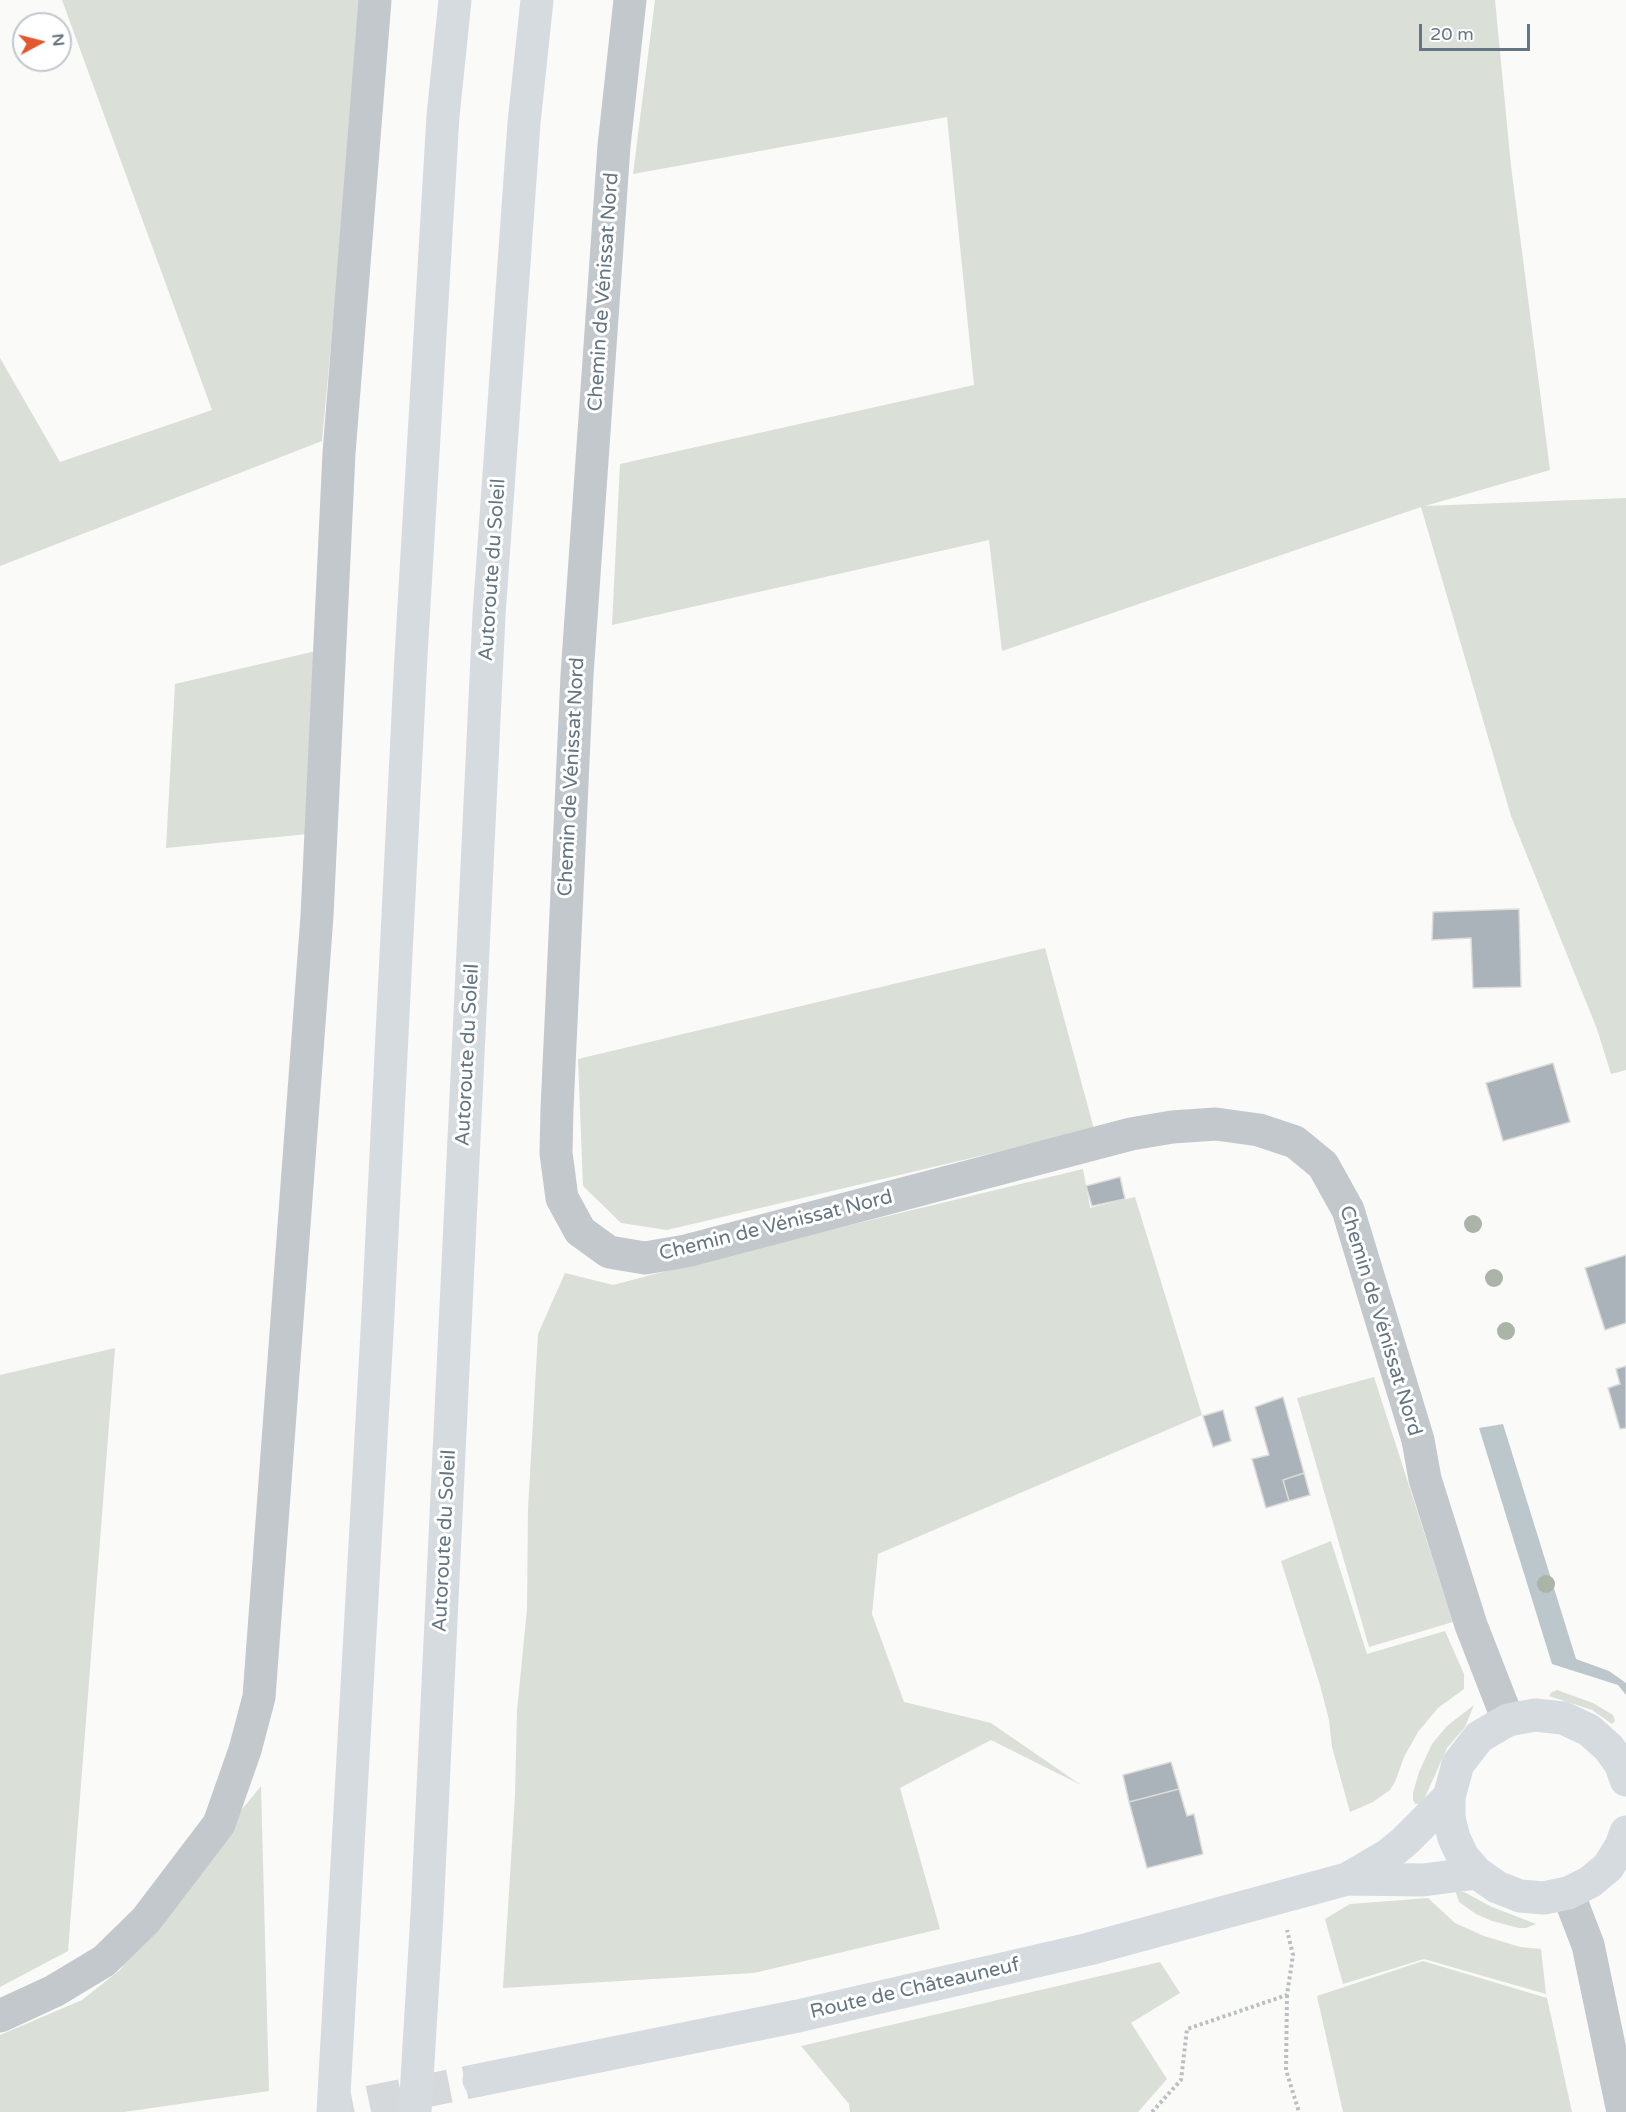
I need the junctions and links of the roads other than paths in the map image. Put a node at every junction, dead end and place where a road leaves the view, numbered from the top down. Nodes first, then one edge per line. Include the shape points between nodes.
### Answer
1 (375, 0) edge
2 (455, 0) edge
3 (537, 0) edge
4 (630, 0) edge
5 (1508, 1720) junction
6 (1618, 1748) edge
7 (1626, 1780) edge
8 (1449, 1797) junction
9 (1626, 1832) edge
10 (1477, 1873) junction
11 (1347, 1879) junction
12 (1568, 1893) junction
13 (0, 2016) edge
14 (479, 2080) tunnel mouth
15 (333, 2112) edge
16 (415, 2112) edge
17 (1623, 2112) edge

1 - 13 street via 339,453 317,916 259,1697 219,1824 146,1920 104,1961 54,1991
2 - 15 main road via 443,116 413,632
3 - 16 main road, Autoroute du Soleil via 524,123 489,615
4 - 5 street, Chemin de Vénissat Nord via 614,146 577,675 556,1108 562,1198 580,1231 609,1252 645,1258 686,1251 1131,1134 1216,1124 1259,1130 1295,1142 1323,1165 1348,1210 1418,1440 1425,1479 1471,1625
5 - 6 main road, Route de Châteauneuf via 1535,1715 1563,1718
5 - 8 main road, Route de Châteauneuf via 1479,1737 1458,1764
6 - 7 main road, Route de Châteauneuf
8 - 10 main road, Route de Châteauneuf via 1454,1838
8 - 11 main road, Route de Châteauneuf via 1388,1855
9 - 12 main road, Route de Châteauneuf via 1608,1867
10 - 11 main road, Route de Châteauneuf via 1423,1880
10 - 12 main road, Route de Châteauneuf via 1520,1896 1544,1898
11 - 14 main road, Route de Châteauneuf via 1089,1948 798,2016
12 - 17 street via 1588,1945

